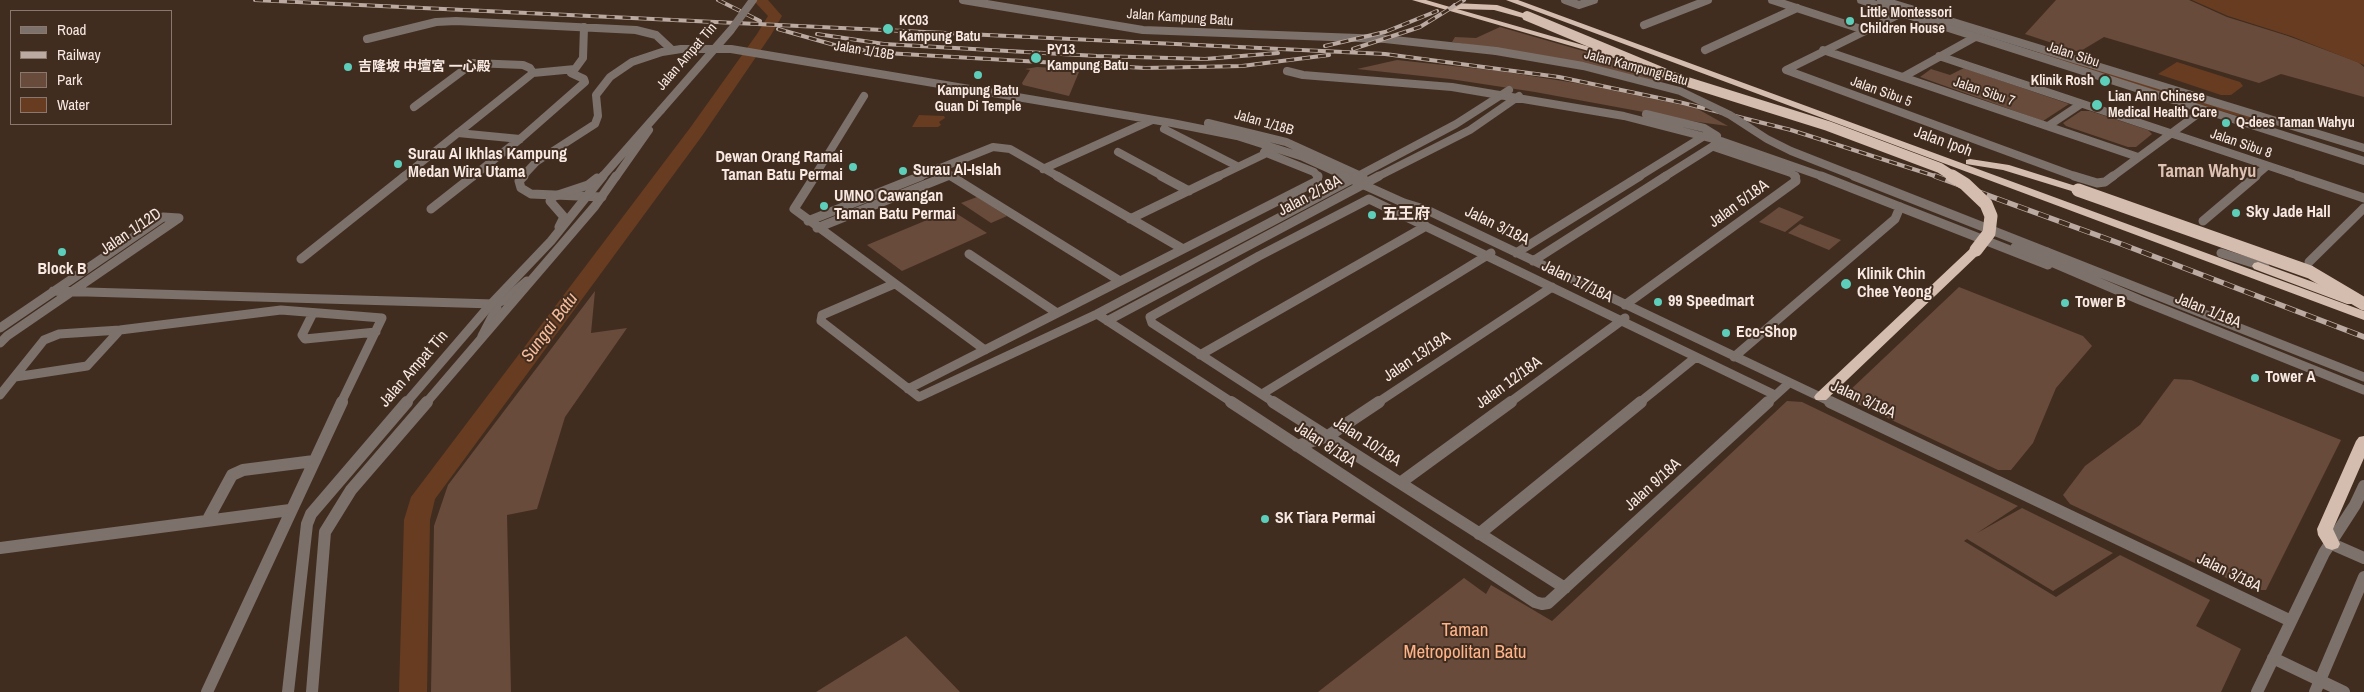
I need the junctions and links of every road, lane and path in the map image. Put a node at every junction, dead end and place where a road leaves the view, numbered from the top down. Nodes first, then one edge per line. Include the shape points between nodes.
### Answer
1 (753, 0) edge
2 (963, 0) edge
3 (978, 0) edge
4 (1416, 0) edge
5 (1465, 0) edge
6 (1496, 0) edge
7 (1510, 0) edge
8 (1532, 0) edge
9 (1565, 0) edge
10 (1594, 0) edge
11 (1708, 0) edge
12 (1772, 0) edge
13 (1861, 0) edge
14 (1882, 0) edge
15 (1900, 0) edge
16 (1425, 2) edge
17 (986, 4) junction
18 (1797, 8) junction
19 (1910, 9) junction
20 (1902, 13) junction
21 (1527, 16) junction
22 (1644, 25) dead end
23 (584, 27) junction
24 (1864, 30) junction
25 (1977, 36) junction
26 (367, 39) dead end
27 (671, 48) junction
28 (2043, 48) junction
29 (1705, 50) dead end
30 (1823, 50) junction
31 (1939, 56) junction
32 (816, 60) junction
33 (571, 72) dead end
34 (533, 73) junction
35 (1333, 75) junction
36 (1903, 77) junction
37 (1505, 92) junction
38 (1521, 94) junction
39 (864, 96) dead end
40 (2081, 104) junction
41 (414, 107) dead end
42 (660, 110) junction
43 (2203, 110) junction
44 (1822, 114) junction
45 (1164, 116) junction
46 (1153, 120) junction
47 (2048, 126) junction
48 (1164, 129) dead end
49 (458, 133) junction
50 (2172, 134) junction
51 (1704, 136) junction
52 (520, 139) junction
53 (1717, 144) junction
54 (1263, 148) junction
55 (2364, 148) edge
56 (1118, 152) dead end
57 (2138, 157) junction
58 (616, 160) junction
59 (2364, 161) edge
60 (1970, 162) junction
61 (1237, 166) junction
62 (2267, 166) junction
63 (938, 168) junction
64 (1043, 169) junction
65 (948, 175) junction
66 (1355, 176) junction
67 (1367, 182) junction
68 (1617, 190) junction
69 (1189, 191) junction
70 (1633, 197) junction
71 (552, 198) junction
72 (2364, 198) edge
73 (586, 199) junction
74 (600, 199) junction
75 (1900, 207) junction
76 (2364, 208) edge
77 (432, 209) dead end
78 (1130, 219) junction
79 (808, 221) junction
80 (2203, 221) dead end
81 (1426, 226) junction
82 (817, 228) junction
83 (1502, 246) junction
84 (1183, 249) junction
85 (542, 250) junction
86 (1516, 253) junction
87 (969, 254) dead end
88 (1487, 255) junction
89 (2045, 255) junction
90 (301, 260) dead end
91 (1533, 261) junction
92 (2309, 262) dead end
93 (539, 271) junction
94 (1120, 281) junction
95 (894, 284) junction
96 (1552, 287) junction
97 (54, 291) junction
98 (71, 292) junction
99 (2140, 300) junction
100 (2364, 303) edge
101 (491, 304) junction
102 (1625, 305) junction
103 (1637, 310) junction
104 (313, 313) junction
105 (1057, 313) junction
106 (1097, 314) junction
107 (2364, 316) edge
108 (1107, 321) junction
109 (1622, 321) junction
110 (1152, 323) joint
111 (0, 328) edge
112 (120, 330) junction
113 (376, 332) junction
114 (0, 343) edge
115 (478, 344) junction
116 (985, 350) junction
117 (1200, 355) junction
118 (1696, 357) junction
119 (1734, 357) junction
120 (15, 376) junction
121 (2364, 377) edge
122 (1789, 383) junction
123 (908, 389) junction
124 (2364, 390) edge
125 (1262, 394) junction
126 (0, 395) edge
127 (1775, 396) junction
128 (1820, 397) junction
129 (1328, 436) junction
130 (2364, 441) edge
131 (1297, 446) junction
132 (314, 461) junction
133 (1400, 483) junction
134 (2364, 486) edge
135 (290, 510) junction
136 (207, 521) junction
137 (1479, 534) junction
138 (2332, 544) junction
139 (0, 548) edge
140 (2364, 558) edge
141 (2364, 577) edge
142 (1564, 588) junction
143 (1535, 602) joint
144 (2292, 621) junction
145 (2274, 658) junction
146 (2318, 686) edge
147 (208, 692) edge
148 (288, 692) edge
149 (312, 692) edge
150 (2257, 692) edge
151 (2344, 692) edge

1 - 42 street, Jalan Ampat Tin, bridge via 732,30
2 - 17 street, Jalan Kampung Batu
3 - 17 street
4 - 16 highway
5 - 16 highway
6 - 21 highway
7 - 44 highway, Jalan Ipoh
8 - 60 highway, Jalan Ipoh
9 - 10 street via 1579,5
11 - 22 street
12 - 18 street
13 - 20 street, Jalan Sibu
14 - 19 street, Jalan Sibu
15 - 28 street, Jalan Sibu
16 - 21 highway via 1442,6 1482,6
16 - 44 highway
17 - 89 street, Jalan Kampung Batu, bridge via 1143,30 1388,44 1495,54 1573,69 1660,90 1720,116 1763,144 1799,160
18 - 24 street
18 - 29 street
19 - 20 street, Jalan Sibu 5
19 - 28 street, Jalan Sibu
20 - 24 street, Jalan Sibu 5
20 - 25 street, Jalan Sibu
21 - 128 highway, bridge via 1681,80 1828,126 1940,168 1965,184 1986,204 1991,216 1990,233 1976,250
23 - 26 street, Jalan Ampat Tin via 445,21
23 - 27 street, Jalan Ampat Tin via 645,32 660,38
23 - 34 street via 583,58 575,69
24 - 30 street, Jalan Sibu 5
25 - 31 street
25 - 43 street, Jalan Sibu
27 - 32 street, Jalan 1/18B via 732,48
27 - 71 street, Jalan 1/18B via 631,60 599,82 591,95 590,124 531,161 514,179 512,186 521,196
28 - 55 street, Jalan Sibu
30 - 36 street, Jalan Sibu 7
30 - 57 street, Jalan Sibu 5 via 1786,70 2084,180 2105,182
31 - 36 street
31 - 40 street, Jalan Sibu 8
32 - 45 street, Jalan 1/18B
32 - 46 street, Jalan 1/18B
33 - 52 street via 584,78 585,82
34 - 41 street via 523,66 473,63
34 - 49 street
35 - 35 street via 1303,75 1287,71
35 - 37 street
36 - 47 street, Jalan Sibu 7
37 - 38 street
37 - 66 street, Jalan 2/18A via 1456,124
38 - 51 street
38 - 53 street via 1629,110 1704,128 1718,136
38 - 67 street, Jalan 2/18A via 1470,130
39 - 79 street via 794,209
40 - 47 street
40 - 50 street, Jalan Sibu 8
42 - 58 street, Jalan Ampat Tin
42 - 74 street, Jalan Ampat Tin via 640,145
43 - 50 street
43 - 59 street, Jalan Sibu
44 - 107 highway, Jalan Ipoh
45 - 46 street
45 - 66 street, Jalan 1/18B via 1267,136 1327,159
46 - 54 street, Jalan 1/18B via 1205,129
46 - 64 street
47 - 57 street, Jalan Sibu 7
48 - 61 street
49 - 52 street
49 - 90 street
50 - 57 street
50 - 62 street, Jalan Sibu 8
51 - 53 street
51 - 68 street
52 - 77 street
53 - 70 street
53 - 75 street via 1788,163
53 - 102 street, Jalan 5/18A via 1791,173 1796,180
54 - 61 street
54 - 66 street, Jalan 1/18B via 1281,150
54 - 84 street, Jalan 2/18A via 1314,172 1317,180
56 - 69 street
58 - 71 street via 588,185
58 - 73 street, Jalan Ampat Tin
60 - 100 highway, Jalan Ipoh
60 - 100 highway, bridge via 2005,167 2078,190 2310,272
61 - 69 street
62 - 72 street, Jalan Sibu 8
62 - 80 street
63 - 64 street via 993,147 1010,149
63 - 65 street
63 - 79 street
64 - 78 street
65 - 82 street
65 - 94 street
66 - 67 street, Jalan 3/18A
66 - 106 street, Jalan 2/18A
67 - 83 street, Jalan 3/18A via 1404,203
67 - 108 street, Jalan 2/18A
68 - 70 street
68 - 86 street
69 - 78 street
70 - 91 street
71 - 73 street, Jalan 1/18B
71 - 85 street via 563,220
73 - 74 street, Jalan 1/18B
73 - 85 street, Jalan Ampat Tin
74 - 93 street, Jalan Ampat Tin
75 - 99 street
75 - 119 street via 1895,219
76 - 92 street
78 - 84 street
79 - 82 street
81 - 88 street, Jalan 17/18A
81 - 110 street, Jalan 17/18A via 1373,200 1364,200 1153,314
81 - 117 street
82 - 95 street
83 - 86 street, Jalan 3/18A
83 - 88 street
84 - 94 street, Jalan 2/18A
85 - 101 street, Jalan Ampat Tin
86 - 91 street, Jalan 3/18A
87 - 105 street
88 - 96 street, Jalan 17/18A
88 - 125 street
89 - 99 street, Jalan 1/18A
89 - 121 street, Jalan 1/18A
91 - 102 street, Jalan 3/18A
93 - 101 street via 505,300
93 - 115 street, Jalan Ampat Tin
94 - 105 street, Jalan 2/18A
95 - 116 street
95 - 123 street via 820,318
96 - 109 street, Jalan 17/18A
96 - 129 street, Jalan 13/18A
97 - 98 street
97 - 98 street, Jalan 1/12D via 163,217 179,218
97 - 111 street, Jalan 1/12D
98 - 101 street
98 - 114 street, Jalan 1/12D
99 - 124 street, Jalan 1/18A
101 - 115 street via 496,306 496,310
101 - 148 street, Jalan Ampat Tin via 311,514 307,524
102 - 103 street, Jalan 3/18A
103 - 109 street, Jalan 12/18A
103 - 119 street, Jalan 3/18A
104 - 112 street via 280,310
104 - 113 street via 382,318
104 - 113 street via 302,335 305,339
105 - 116 street, Jalan 2/18A
106 - 108 street, Jalan 8/18A
106 - 123 street, Jalan 2/18A via 922,397
108 - 131 street, Jalan 8/18A
109 - 118 street, Jalan 17/18A
109 - 133 street, Jalan 12/18A
110 - 117 street, Jalan 10/18A
112 - 120 street via 87,366
112 - 120 street via 52,336 44,340
113 - 132 street
115 - 149 street, Jalan Ampat Tin via 351,490 325,532
116 - 123 street, Jalan 2/18A
117 - 125 street, Jalan 10/18A
118 - 127 street, Jalan 17/18A
118 - 137 street
119 - 122 street, Jalan 3/18A
120 - 126 street
122 - 127 street, Jalan 9/18A
122 - 128 street, Jalan 3/18A
125 - 129 street, Jalan 10/18A
127 - 142 street, Jalan 9/18A
128 - 144 street, Jalan 3/18A
129 - 131 street, Jalan 13/18A
129 - 133 street, Jalan 10/18A
130 - 138 highway via 2325,529
131 - 143 street, Jalan 8/18A
132 - 135 street
132 - 136 street via 243,470 232,475
133 - 137 street, Jalan 10/18A
134 - 138 street
135 - 136 street
135 - 147 street
136 - 139 street
137 - 142 street, Jalan 10/18A
138 - 140 street
138 - 144 street
141 - 146 street
142 - 143 street, Jalan 9/18A via 1548,603
144 - 145 street
145 - 146 street
145 - 150 street
146 - 151 street

